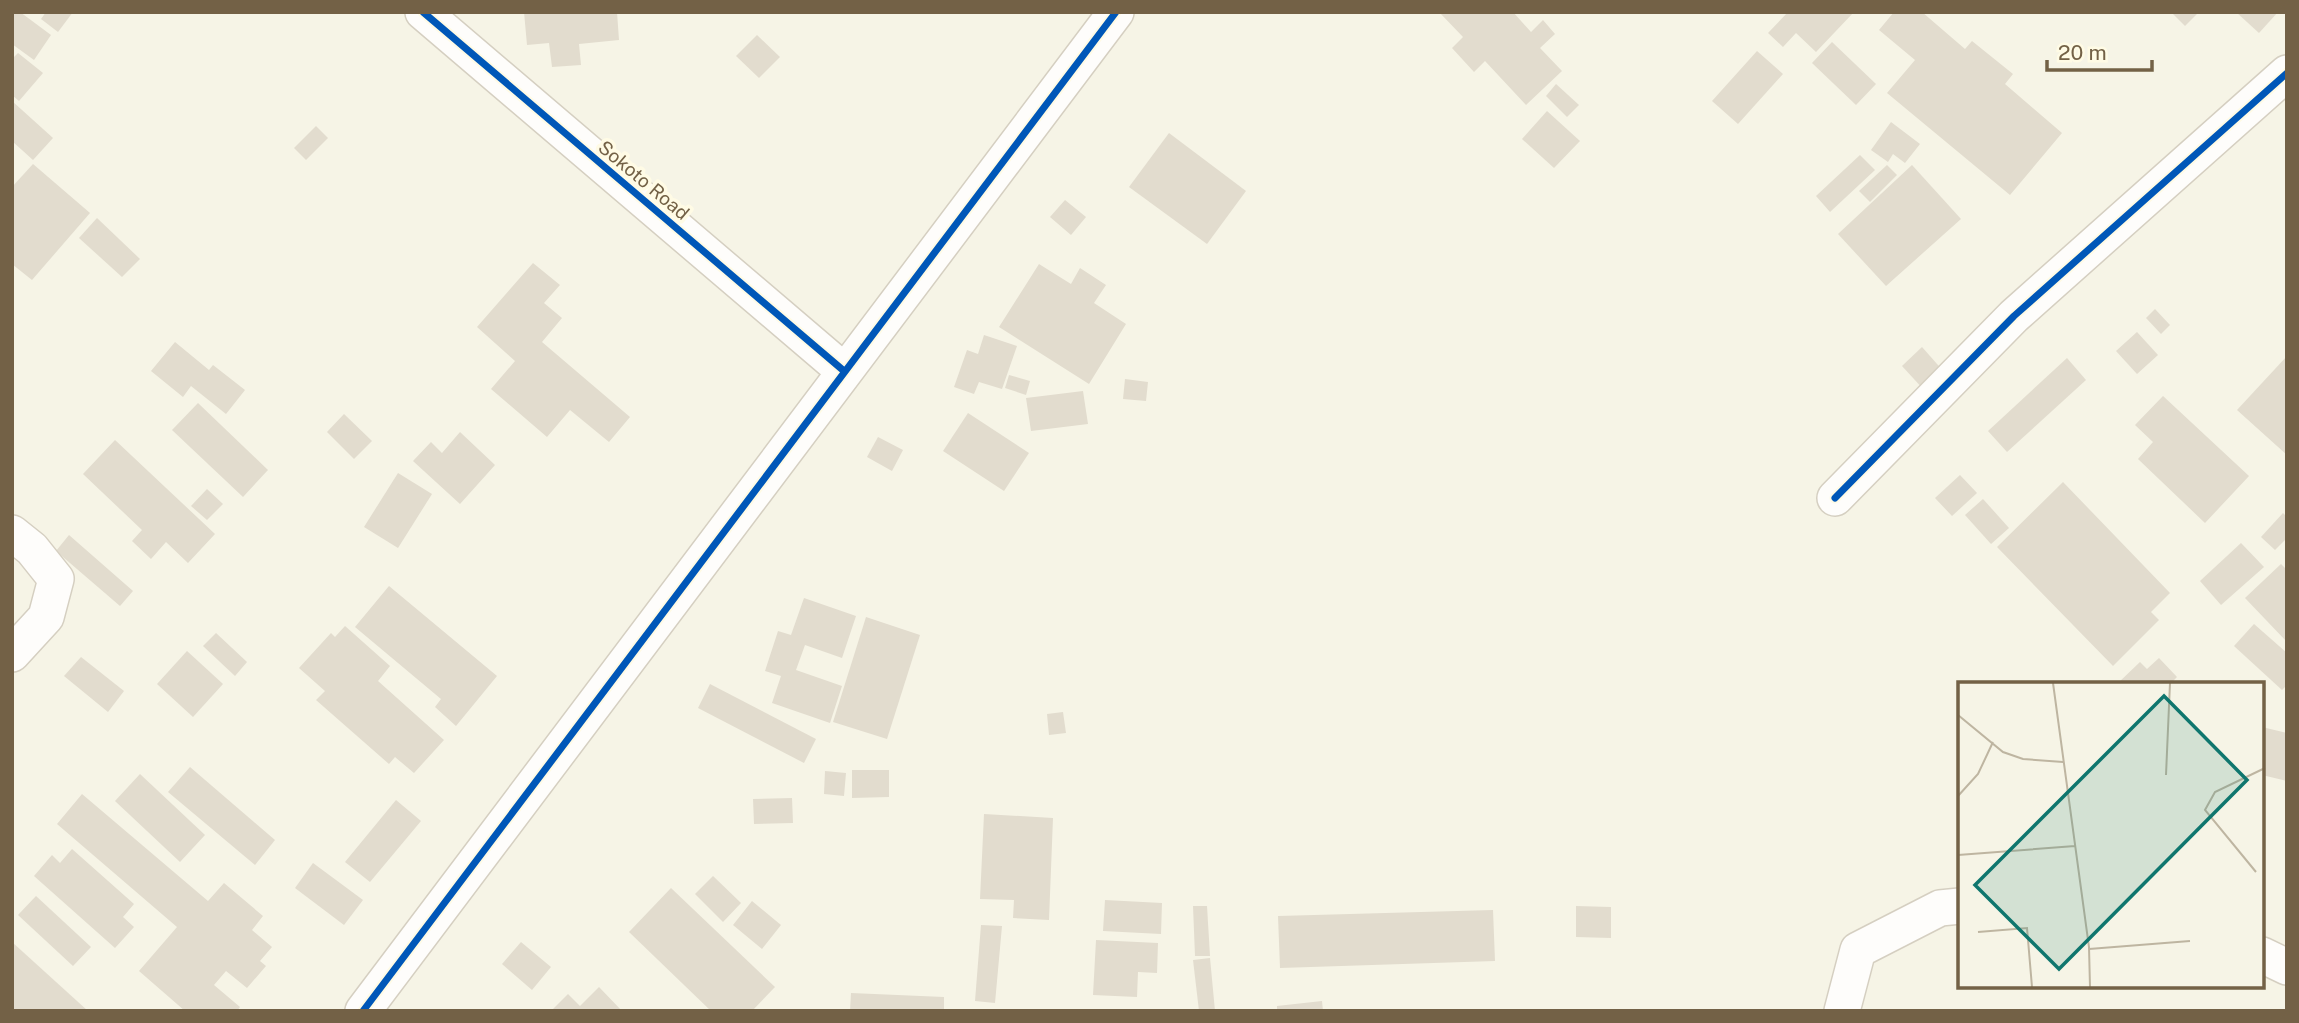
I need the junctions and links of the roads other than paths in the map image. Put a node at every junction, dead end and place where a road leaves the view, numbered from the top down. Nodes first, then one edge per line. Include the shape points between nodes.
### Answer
1 (423, 12) edge
2 (1116, 12) edge
3 (2287, 73) edge
4 (844, 371) junction
5 (1835, 498) dead end
6 (12, 533) edge
7 (12, 654) edge
8 (1958, 905) edge
9 (2264, 956) edge
10 (2287, 967) edge
11 (363, 1011) edge
12 (1842, 1011) edge

1 - 4 street, Sokoto Road
2 - 4 street
3 - 5 street via 2014,316
4 - 11 street
6 - 7 street via 56,579 46,617
8 - 12 street via 1940,908 1858,950
9 - 10 street

